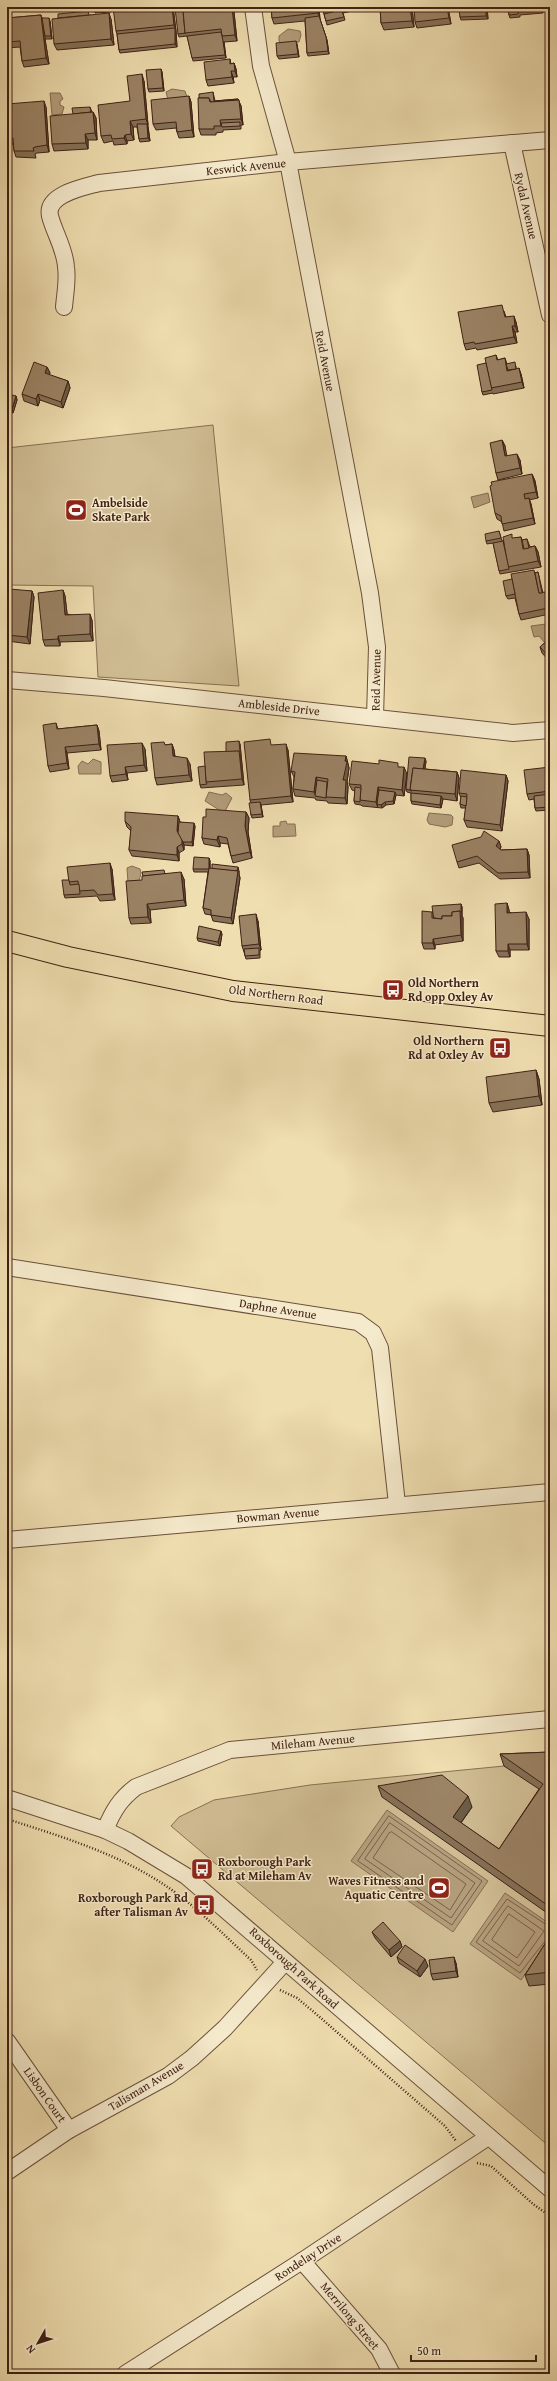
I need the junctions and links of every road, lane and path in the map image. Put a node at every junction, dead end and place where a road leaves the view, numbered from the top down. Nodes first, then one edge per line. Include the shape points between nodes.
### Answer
1 (253, 7) edge
2 (550, 140) edge
3 (512, 143) junction
4 (288, 162) junction
5 (64, 307) dead end
6 (550, 315) edge
7 (7, 680) edge
8 (375, 717) junction
9 (550, 730) edge
10 (7, 941) edge
11 (550, 1026) edge
12 (7, 1267) edge
13 (550, 1492) edge
14 (397, 1504) junction
15 (7, 1540) edge
16 (550, 1719) edge
17 (7, 1798) edge
18 (7, 1819) edge
19 (105, 1830) junction
20 (285, 1962) junction
21 (260, 1974) dead end
22 (276, 1988) dead end
23 (7, 2041) edge
24 (70, 2130) junction
25 (488, 2137) junction
26 (457, 2143) dead end
27 (472, 2160) dead end
28 (7, 2172) edge
29 (550, 2189) edge
30 (550, 2216) edge
31 (302, 2261) junction
32 (125, 2374) edge
33 (392, 2374) edge

1 - 4 street, Reid Avenue via 261,66
2 - 3 street, Keswick Avenue
3 - 4 street, Keswick Avenue
3 - 6 street, Rydal Avenue
4 - 5 street, Keswick Avenue via 99,183 59,196 50,215 57,230 66,267
4 - 8 street, Reid Avenue via 370,593 377,647
7 - 8 street, Ambleside Drive
8 - 9 street, Ambleside Drive via 513,733
10 - 11 main road, Old Northern Road via 68,957 233,991
12 - 14 street, Daphne Avenue via 358,1322 373,1333 380,1348
13 - 14 street, Bowman Avenue
14 - 15 street, Bowman Avenue
16 - 19 street, Mileham Avenue via 230,1750 136,1787 114,1808
17 - 19 street, Roxborough Park Road
18 - 21 path via 109,1854 158,1881 198,1911 251,1960
19 - 20 street, Roxborough Park Road via 186,1876
20 - 24 street, Talisman Avenue via 225,2028 192,2058 168,2076
20 - 25 street, Roxborough Park Road
22 - 26 path via 297,1998 315,2013 445,2126
23 - 24 street, Lisbon Court
24 - 28 street, Talisman Avenue
25 - 29 street, Roxborough Park Road
25 - 31 street, Rondelay Drive
27 - 30 path via 478,2164 491,2166
31 - 32 street, Rondelay Drive
31 - 33 street, Merrilong Street via 379,2349

